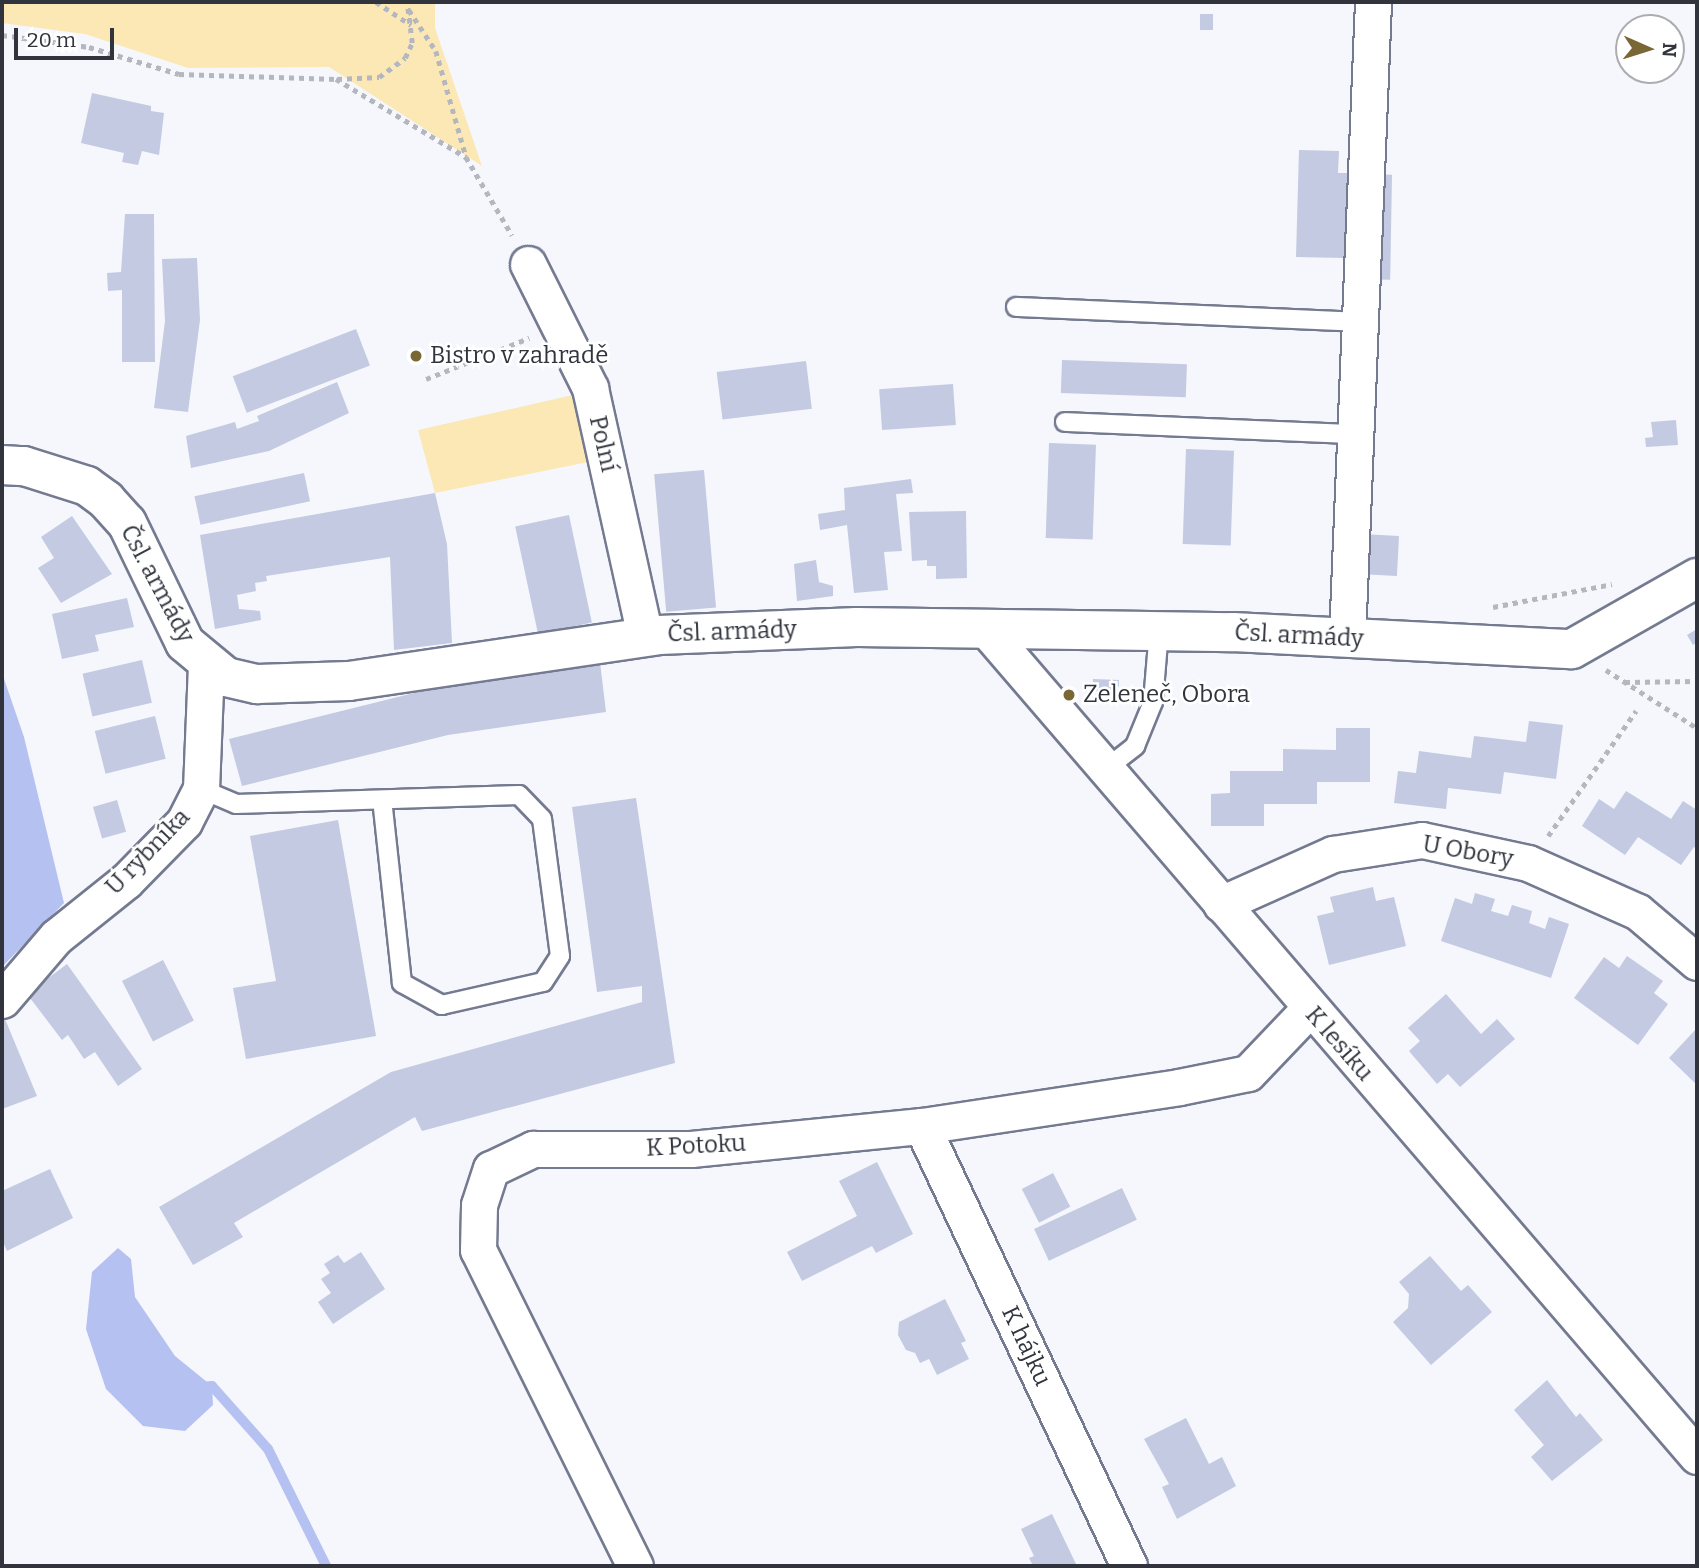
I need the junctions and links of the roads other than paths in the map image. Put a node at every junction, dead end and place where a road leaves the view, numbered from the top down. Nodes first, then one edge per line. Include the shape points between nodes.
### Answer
1 (1373, 2) edge
2 (528, 264) road end
3 (1016, 307) dead end
4 (1359, 322) junction
5 (1065, 422) dead end
6 (1353, 434) junction
7 (2, 465) edge
8 (1697, 578) edge
9 (985, 628) junction
10 (1159, 631) junction
11 (645, 636) junction
12 (1347, 638) junction
13 (206, 664) junction
14 (1107, 768) junction
15 (201, 789) junction
16 (382, 800) junction
17 (1221, 904) junction
18 (1697, 962) edge
19 (2, 1000) edge
20 (1309, 1009) junction
21 (922, 1126) junction
22 (1697, 1456) edge
23 (635, 1566) edge
24 (1129, 1566) edge

1 - 4 street
2 - 11 street, Polní via 590,388
3 - 4 lane
4 - 6 street
5 - 6 lane
6 - 12 street
7 - 13 street, Čsl. armády via 88,486 106,500 127,523 185,643
8 - 12 street, Čsl. armády via 1572,649
9 - 10 street, Čsl. armády
9 - 11 street, Čsl. armády via 857,626
9 - 14 street, K lesíku
10 - 12 street, Čsl. armády
10 - 14 lane via 1153,702 1135,746
11 - 13 street, Čsl. armády via 349,681 257,684 226,677
13 - 15 street, U rybníka
14 - 17 street, K lesíku
15 - 16 lane via 236,804
15 - 19 street, U rybníka via 184,822 126,881 56,937
16 - 16 lane via 519,795 542,819 560,956 542,982 442,1005 402,983
17 - 18 street, U Obory via 1332,854 1422,840 1528,863 1638,912
17 - 20 street, K lesíku
20 - 21 street, K Potoku via 1248,1073
20 - 22 street, K lesíku
21 - 23 street, K Potoku via 691,1149 533,1149 492,1169 479,1205 478,1250
21 - 24 street, K hájku

